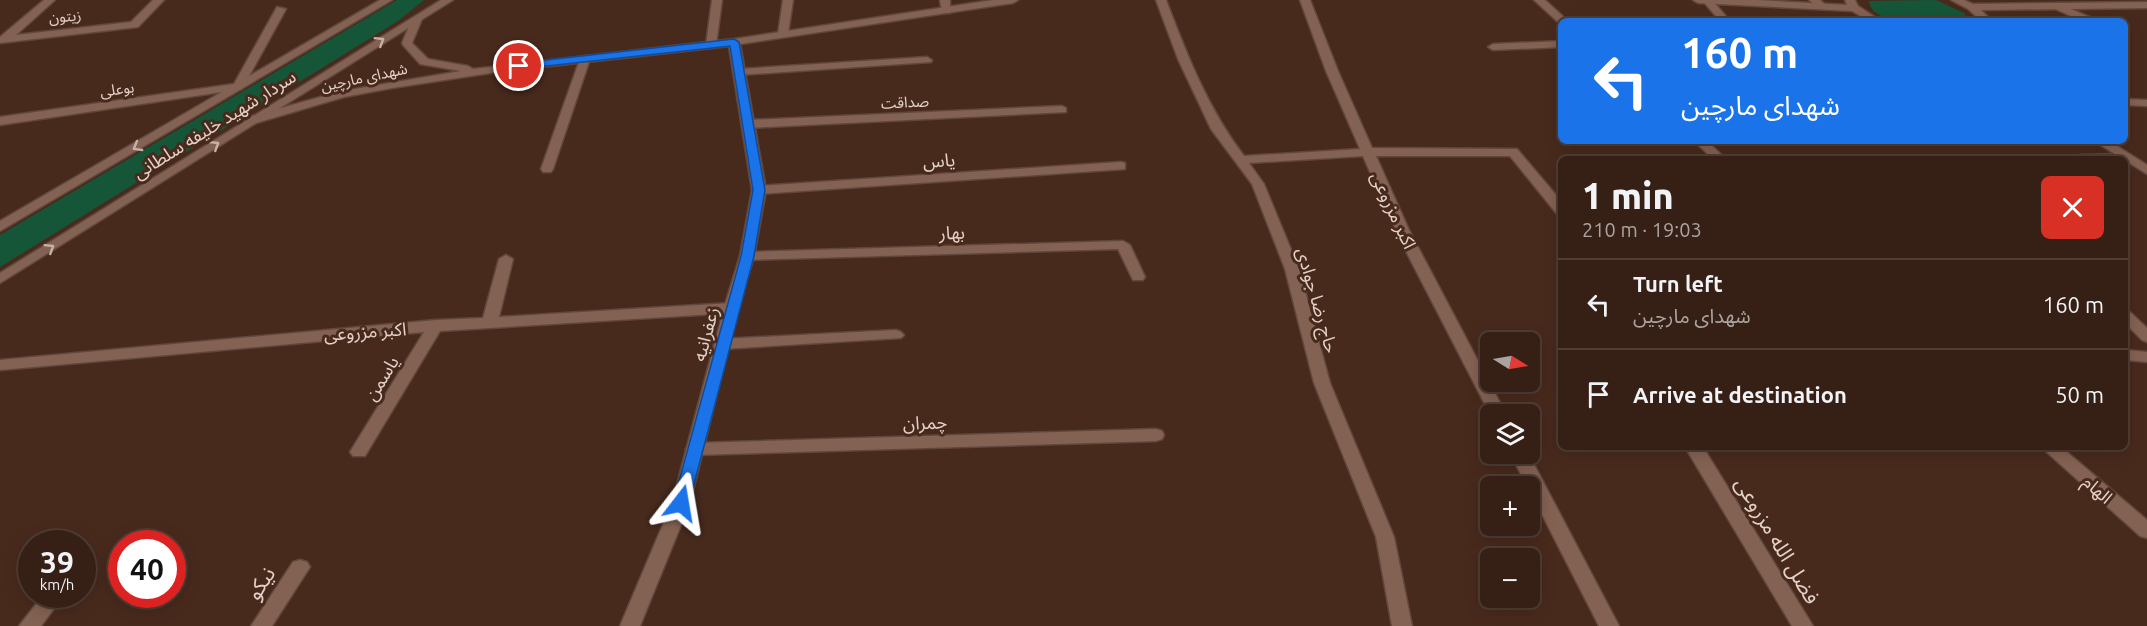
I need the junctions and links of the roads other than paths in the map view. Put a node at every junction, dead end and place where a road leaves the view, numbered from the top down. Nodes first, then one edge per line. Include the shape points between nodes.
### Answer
1 (50, 0) edge
2 (159, 0) edge
3 (387, 0) edge
4 (440, 0) edge
5 (448, 0) edge
6 (717, 0) edge
7 (788, 0) edge
8 (1013, 0) edge
9 (1161, 0) edge
10 (1305, 0) edge
11 (1539, 0) edge
12 (1698, 0) edge
13 (1707, 0) edge
14 (1956, 0) edge
15 (1818, 3) edge
16 (1852, 4) edge
17 (2147, 5) edge
18 (945, 6) edge
19 (2057, 6) junction
20 (1972, 7) junction
21 (281, 9) dead end
22 (1560, 18) edge
23 (1722, 18) edge
24 (1872, 18) edge
25 (1984, 18) edge
26 (2083, 18) edge
27 (417, 19) junction
28 (783, 34) junction
29 (3, 39) edge
30 (734, 42) junction
31 (1558, 44) edge
32 (711, 45) junction
33 (1493, 47) dead end
34 (585, 59) junction
35 (927, 60) dead end
36 (480, 72) junction
37 (739, 72) junction
38 (238, 87) junction
39 (2128, 102) edge
40 (2147, 103) edge
41 (1062, 110) dead end
42 (256, 119) junction
43 (0, 121) edge
44 (749, 124) junction
45 (1703, 144) edge
46 (2105, 144) edge
47 (1368, 152) junction
48 (1717, 156) edge
49 (2124, 156) edge
50 (2128, 159) edge
51 (1240, 160) junction
52 (1121, 166) dead end
53 (548, 169) dead end
54 (2147, 170) edge
55 (759, 190) junction
56 (1558, 206) edge
57 (0, 227) edge
58 (747, 256) junction
59 (506, 259) dead end
60 (1138, 277) dead end
61 (0, 279) edge
62 (731, 308) junction
63 (2128, 318) edge
64 (490, 322) junction
65 (436, 325) junction
66 (896, 335) dead end
67 (2147, 337) edge
68 (722, 344) junction
69 (2128, 355) edge
70 (2147, 357) edge
71 (0, 365) edge
72 (1493, 404) edge
73 (1156, 435) dead end
74 (695, 449) junction
75 (1696, 450) edge
76 (2053, 450) edge
77 (359, 452) dead end
78 (1525, 464) edge
79 (2147, 531) edge
80 (300, 567) dead end
81 (44, 608) edge
82 (29, 626) edge
83 (261, 626) edge
84 (630, 626) edge
85 (1402, 626) edge
86 (1609, 626) edge
87 (1803, 626) edge

1 - 29 street
2 - 29 street, زیتون via 134,25
3 - 38 street, سردار شهید خلیفه سلطانی
4 - 27 street
5 - 27 street, سردار شهید خلیفه سلطانی
6 - 32 street
7 - 28 street
8 - 18 street, شهدای مارچین
9 - 51 street, حاج رضا جوادی via 1183,59 1217,129
10 - 47 street, اکبر مزروعی
11 - 22 street
12 - 13 street
13 - 15 street
13 - 23 street
14 - 20 street
15 - 16 street
16 - 24 street
17 - 19 street
18 - 28 street, شهدای مارچین
19 - 20 street
19 - 26 street
20 - 25 street
21 - 38 street
27 - 36 street, شهدای مارچین via 407,43 424,62
42 -> 27 street, سردار شهید خلیفه سلطانی
28 - 30 street, شهدای مارچین
30 - 32 street, شهدای مارچین
30 - 37 street, زعفرانیه
31 - 33 street
32 - 34 street, شهدای مارچین
34 - 36 street, شهدای مارچین
34 - 53 street
35 - 37 street
36 - 42 street, شهدای مارچین via 342,94
37 - 44 street, زعفرانیه
38 - 43 street, بوعلی
38 -> 57 street, سردار شهید خلیفه سلطانی
39 - 40 street
41 - 44 street, صداقت
61 -> 42 street, سردار شهید خلیفه سلطانی
44 - 55 street, زعفرانیه
45 - 48 street
46 - 49 street
47 - 51 street
47 - 56 street via 1513,152
47 - 72 street, اکبر مزروعی via 1402,230
50 - 54 street
51 - 85 street, حاج رضا جوادی via 1258,184 1292,269 1322,383 1385,537
52 - 55 street, یاس
55 - 58 street, زعفرانیه
58 - 60 street, بهار via 1123,245
58 - 62 street, زعفرانیه
59 - 64 street
62 - 64 street, اکبر مزروعی
62 - 68 street, زعفرانیه
63 - 67 street
64 - 65 street, اکبر مزروعی
65 - 71 street, اکبر مزروعی
65 - 77 street, یاسمن
66 - 68 street
68 - 74 street, زعفرانیه
69 - 70 street
73 - 74 street, چمران
74 - 84 street, زعفرانیه via 681,503
75 - 87 street, فضل الله مزروعی
76 - 79 street, الهام
78 - 86 street
80 - 83 street, نیکو
81 - 82 street

